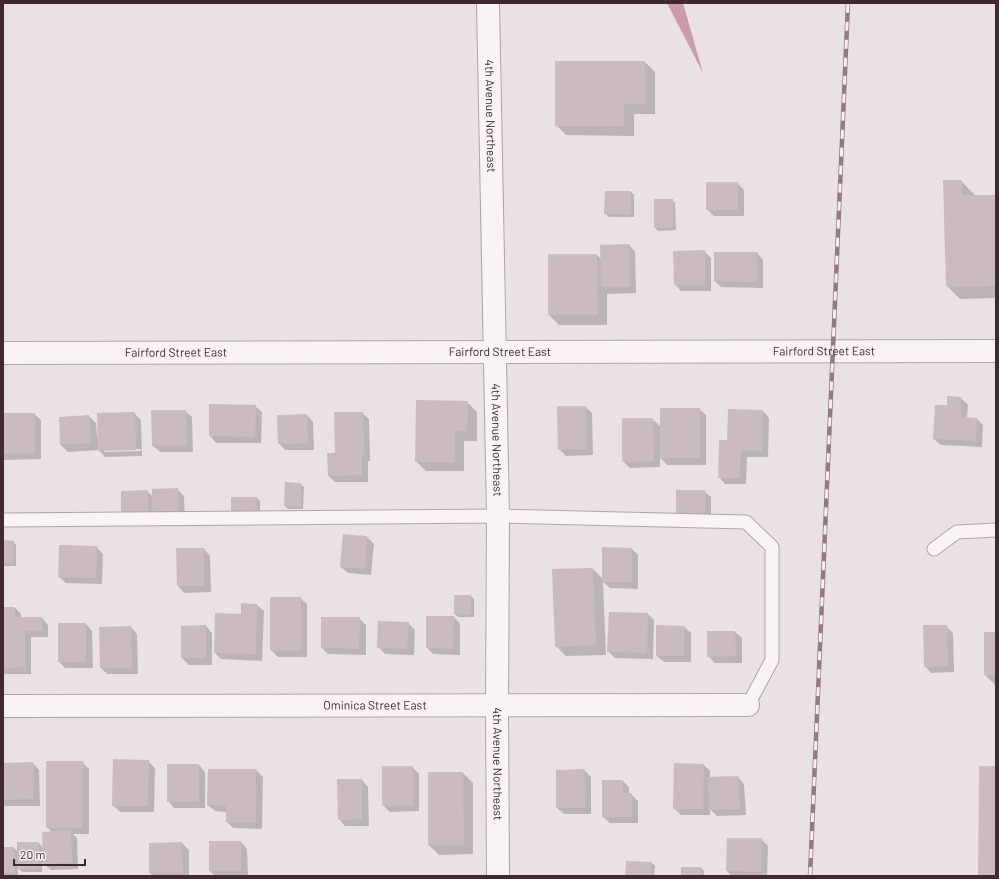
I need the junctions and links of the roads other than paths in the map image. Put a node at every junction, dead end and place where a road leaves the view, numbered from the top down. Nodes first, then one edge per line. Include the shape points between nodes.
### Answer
1 (488, 3) edge
2 (495, 352) junction
3 (996, 352) edge
4 (3, 353) edge
5 (498, 516) junction
6 (3, 520) edge
7 (996, 530) edge
8 (934, 548) dead end
9 (748, 705) joint
10 (3, 706) edge
11 (497, 706) junction
12 (498, 876) edge

1 - 2 street, 4th Avenue Northeast
2 - 3 street, Fairford Street East
2 - 4 street, Fairford Street East
2 - 5 street, 4th Avenue Northeast
5 - 6 lane
5 - 9 lane via 746,522 772,547 772,660
5 - 11 street, 4th Avenue Northeast
7 - 8 lane via 957,532
9 - 11 street, Ominica Street East
10 - 11 street, Ominica Street East
11 - 12 street, 4th Avenue Northeast

